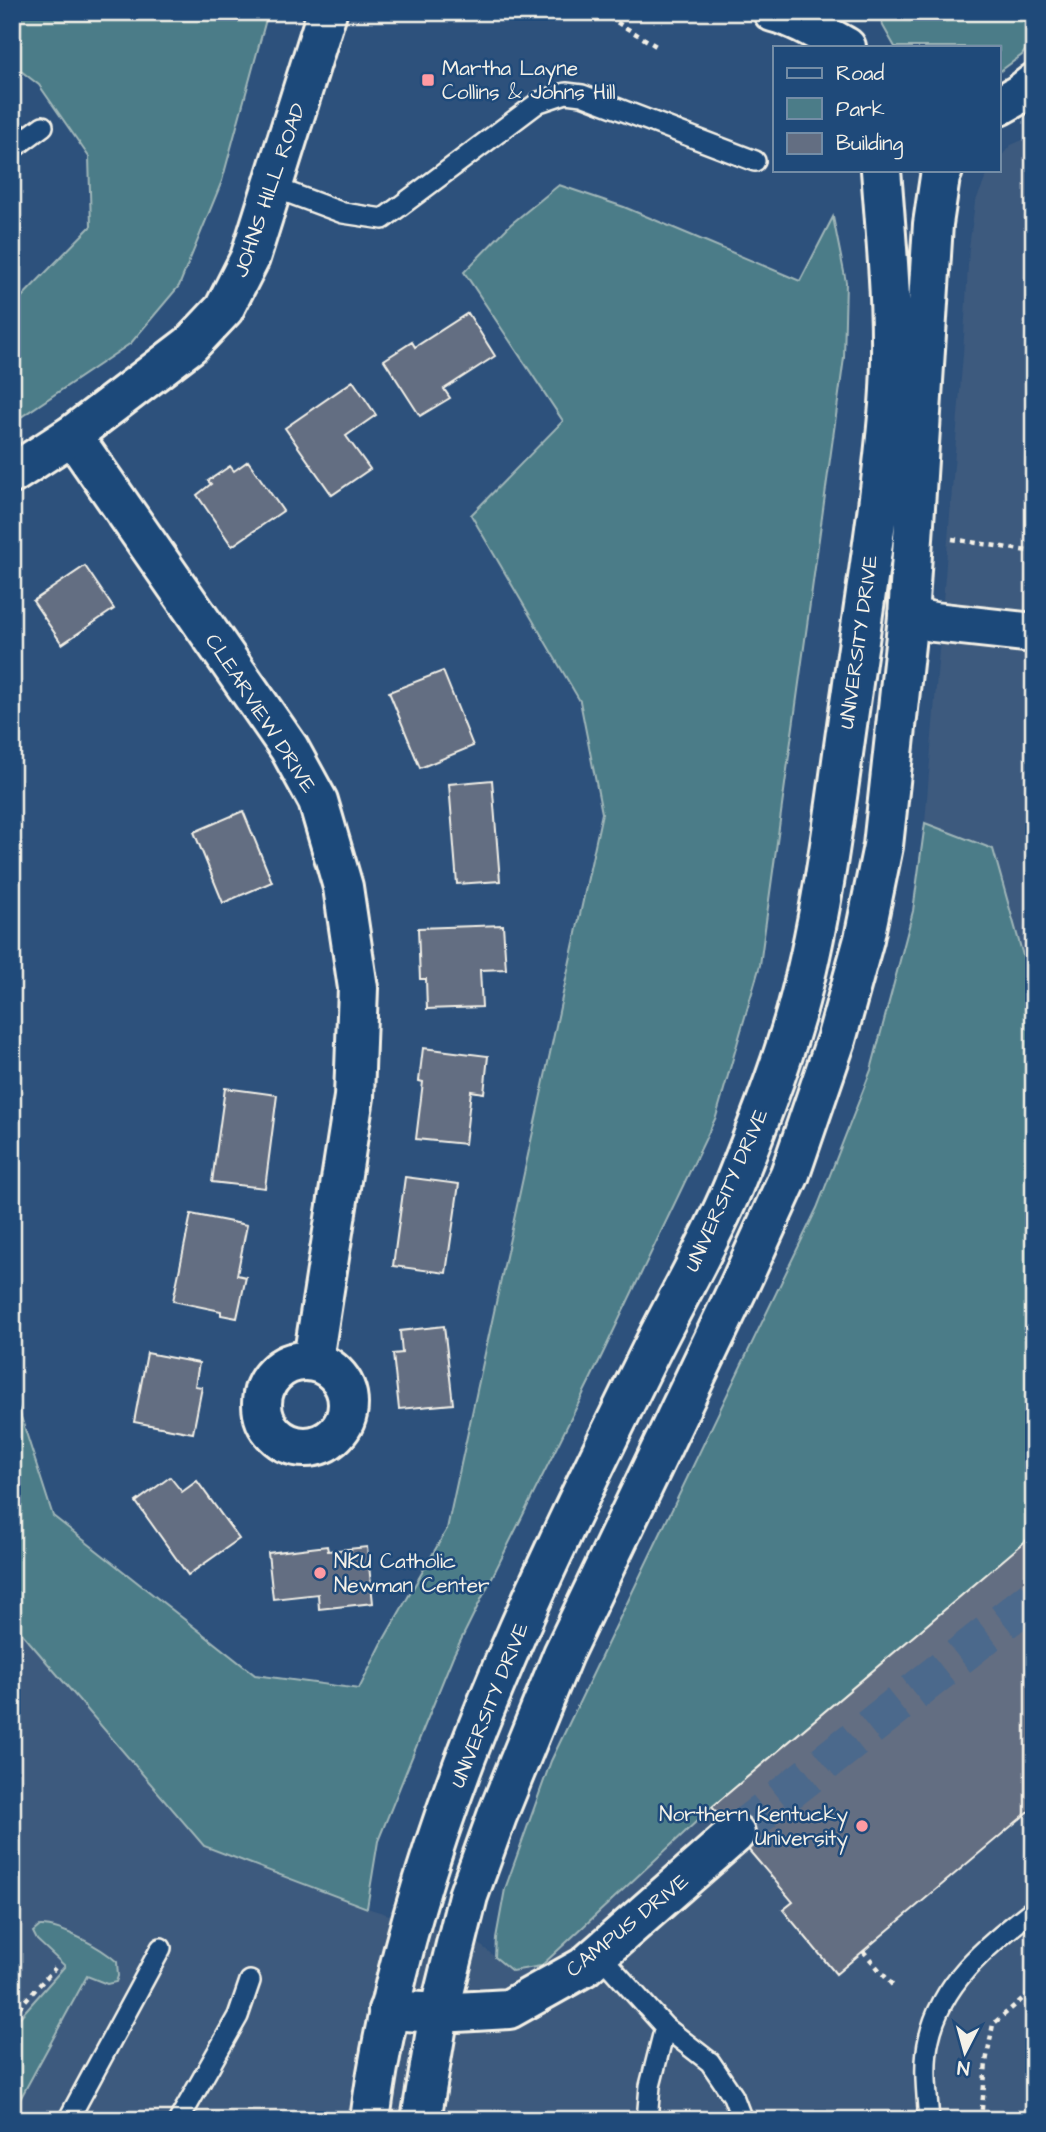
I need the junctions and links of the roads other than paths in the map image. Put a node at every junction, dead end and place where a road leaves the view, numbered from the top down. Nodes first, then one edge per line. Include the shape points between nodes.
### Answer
1 (327, 12) edge
2 (773, 12) edge
3 (843, 12) edge
4 (844, 46) edge
5 (852, 46) edge
6 (1034, 83) edge
7 (1000, 106) edge
8 (43, 126) dead end
9 (12, 149) edge
10 (755, 161) dead end
11 (881, 172) edge
12 (942, 172) edge
13 (273, 187) junction
14 (72, 435) junction
15 (12, 474) edge
16 (908, 617) junction
17 (1034, 633) edge
18 (313, 1360) dead end
19 (735, 1834) tunnel mouth
20 (1034, 1909) edge
21 (161, 1948) dead end
22 (599, 1954) junction
23 (250, 1981) dead end
24 (388, 2010) junction
25 (439, 2012) junction
26 (664, 2028) junction
27 (68, 2120) edge
28 (179, 2120) edge
29 (370, 2120) edge
30 (421, 2120) edge
31 (647, 2120) edge
32 (742, 2120) edge
33 (929, 2120) edge

1 - 13 street, JOHNS HILL ROAD
2 - 4 street
3 - 5 street
6 - 7 street
8 - 9 lane
10 - 13 lane via 582,95 566,93 539,102 383,219 343,213
11 - 24 street, UNIVERSITY DRIVE via 891,300 889,403 820,907 796,1014 730,1193 529,1605 483,1714 423,1882
12 - 16 street, UNIVERSITY DRIVE via 933,224
13 - 14 street, JOHNS HILL ROAD via 250,258 224,309 190,345
14 - 15 street, JOHNS HILL ROAD
14 - 18 street, CLEARVIEW DRIVE via 289,748 318,802 343,887 358,988 354,1097
16 - 17 street
16 - 25 street, UNIVERSITY DRIVE via 883,846 836,1040 790,1174 527,1737 468,1896
19 - 22 street, CAMPUS DRIVE
20 - 33 lane via 966,1967 940,2005 928,2041
21 - 27 lane
22 - 25 street, CAMPUS DRIVE via 509,2009
22 - 26 lane
23 - 28 lane via 238,2016
24 - 25 street, CAMPUS DRIVE
24 - 29 street, UNIVERSITY DRIVE
25 - 30 street, UNIVERSITY DRIVE
26 - 31 lane
26 - 32 lane via 710,2062 733,2096

